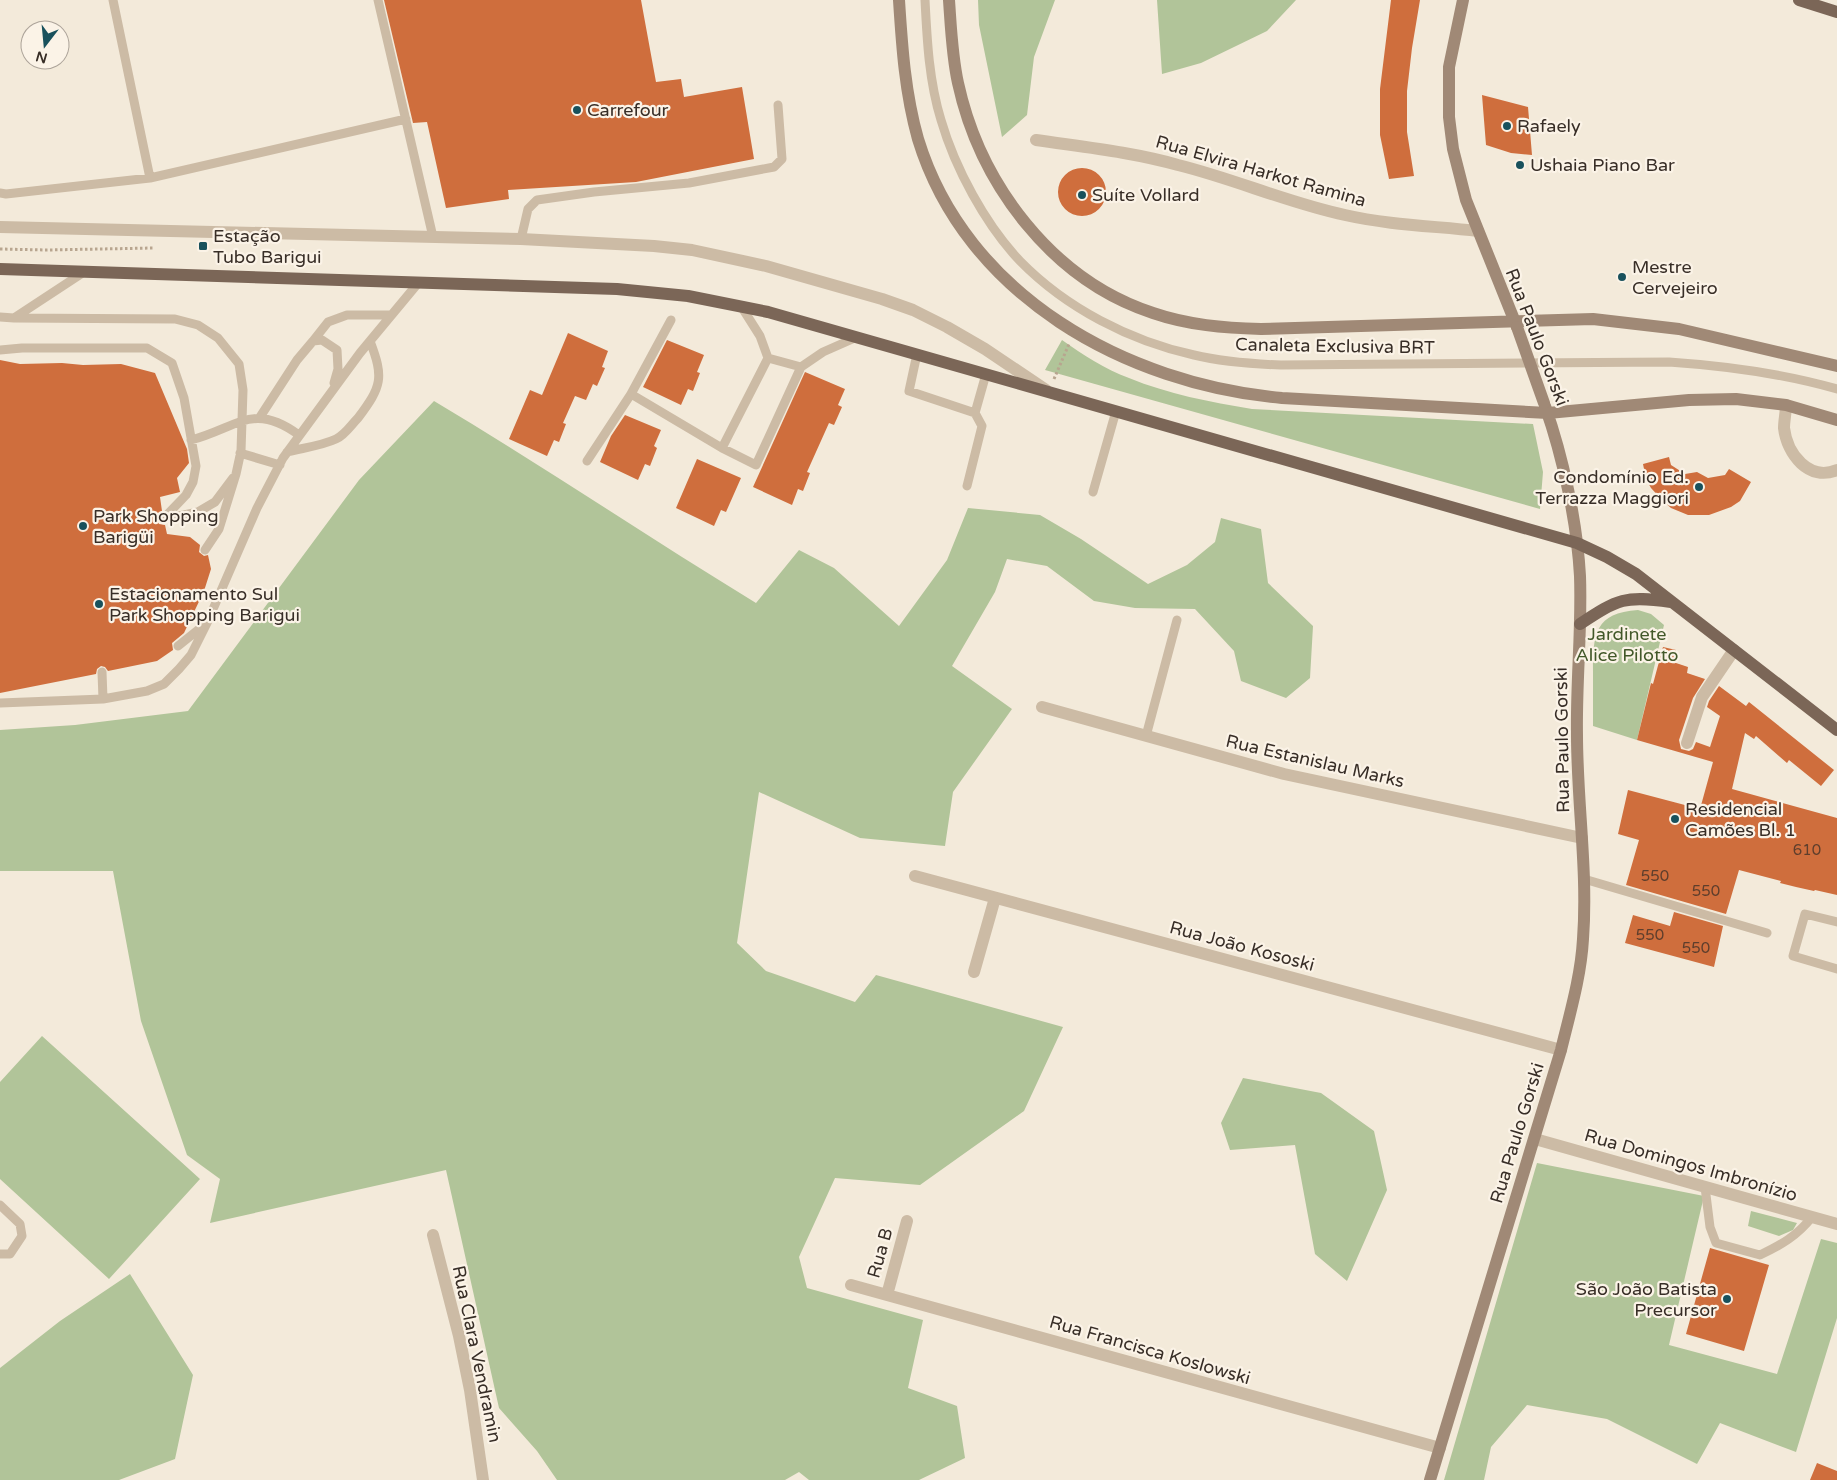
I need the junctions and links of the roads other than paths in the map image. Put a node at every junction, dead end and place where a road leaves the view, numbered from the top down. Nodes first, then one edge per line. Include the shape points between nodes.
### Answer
1 (113, 0) edge
2 (378, 0) edge
3 (899, 0) edge
4 (925, 0) edge
5 (949, 0) edge
6 (1463, 0) edge
7 (1799, 0) edge
8 (1837, 12) edge
9 (778, 105) dead end
10 (406, 119) junction
11 (1036, 140) dead end
12 (150, 178) junction
13 (0, 193) edge
14 (0, 227) edge
15 (1478, 231) junction
16 (433, 237) junction
17 (521, 239) junction
18 (0, 269) edge
19 (86, 271) junction
20 (419, 282) junction
21 (741, 306) junction
22 (390, 315) junction
23 (0, 317) edge
24 (14, 318) junction
25 (671, 320) dead end
26 (1516, 324) junction
27 (857, 337) junction
28 (313, 341) junction
29 (370, 341) junction
30 (0, 350) edge
31 (917, 354) junction
32 (768, 358) junction
33 (1837, 366) edge
34 (801, 367) junction
35 (986, 374) junction
36 (1837, 389) edge
37 (332, 390) junction
38 (1048, 391) junction
39 (631, 394) junction
40 (1786, 405) junction
41 (1546, 408) junction
42 (1116, 411) junction
43 (975, 413) junction
44 (260, 418) junction
45 (242, 420) junction
46 (1837, 420) edge
47 (299, 435) junction
48 (191, 440) junction
49 (722, 448) junction
50 (287, 452) junction
51 (240, 453) junction
52 (586, 461) dead end
53 (280, 464) junction
54 (1837, 470) edge
55 (236, 474) junction
56 (967, 486) dead end
57 (1093, 492) dead end
58 (1577, 543) junction
59 (205, 550) dead end
60 (1673, 602) junction
61 (1177, 620) dead end
62 (207, 623) junction
63 (1580, 624) junction
64 (178, 646) dead end
65 (1734, 650) junction
66 (102, 672) dead end
67 (103, 699) junction
68 (0, 703) edge
69 (1042, 707) dead end
70 (1837, 730) edge
71 (1146, 736) junction
72 (1687, 743) dead end
73 (1582, 838) junction
74 (915, 876) dead end
75 (1584, 879) junction
76 (996, 898) junction
77 (1837, 922) edge
78 (1767, 933) dead end
79 (1837, 969) edge
80 (974, 972) dead end
81 (1561, 1050) junction
82 (1534, 1139) junction
83 (1705, 1187) junction
84 (0, 1205) edge
85 (1812, 1217) junction
86 (908, 1220) dead end
87 (1837, 1224) edge
88 (433, 1235) dead end
89 (0, 1254) edge
90 (851, 1285) dead end
91 (887, 1295) junction
92 (1440, 1448) junction
93 (482, 1480) edge
94 (1430, 1480) edge

1 - 12 lane
2 - 10 lane
3 - 41 street via 908,99 936,183 958,222 988,262 1047,315 1113,352 1177,378 1254,396
4 - 36 lane, Canaleta Exclusiva BRT via 932,84 954,156 972,192 996,232 1020,260 1078,308 1110,325 1150,342 1194,355 1242,363 1669,362 1762,371
5 - 26 street via 958,82 970,127 984,159 1024,220 1049,250 1080,276 1118,299 1177,320 1230,328
6 - 15 street, Rua Paulo Gorski via 1449,67 1450,117 1459,176
7 - 8 main road
9 - 17 lane via 782,159 774,167 689,183 537,200 528,209
10 - 12 lane
10 - 16 lane
11 - 15 street, Rua Elvira Harkot Ramina via 1171,163 1345,215
12 - 13 lane
14 - 16 street
15 - 26 street, Rua Paulo Gorski
16 - 17 street
17 - 38 street via 692,250 766,266 882,299 947,327
18 - 19 main road
19 - 20 main road
19 - 24 lane
20 - 21 main road via 656,292
20 - 22 lane
21 - 27 main road
21 - 32 lane via 760,336
22 - 28 lane via 346,315 328,322
22 - 29 lane
23 - 24 lane
24 - 45 lane via 175,319 198,325 218,338 239,364 243,390
25 - 39 lane
26 - 33 street via 1593,320 1650,324
26 - 41 street, Rua Paulo Gorski, bridge
27 - 31 main road
27 - 34 lane via 823,352
28 - 37 lane via 322,340 337,350 338,369
28 - 44 lane
29 - 37 lane
29 - 50 lane via 379,364 380,383 372,399 345,433 336,439
30 - 48 lane via 147,348 172,363 184,398
31 - 35 main road
31 - 43 lane via 909,391
32 - 34 lane
32 - 49 lane
34 - 49 lane via 756,465
35 - 38 main road
35 - 43 lane
37 - 47 lane
38 - 42 main road
39 - 49 lane
39 - 52 lane
40 - 41 street via 1711,398
40 - 46 street
40 - 54 street via 1784,427 1795,459 1820,473
41 - 58 street, Rua Paulo Gorski via 1567,485
42 - 57 lane
42 - 58 main road
43 - 56 lane via 982,426
44 - 45 lane
44 - 47 lane via 285,424
45 - 48 lane
45 - 51 lane
47 - 50 lane
48 - 55 lane via 196,466 192,482 186,495 163,519 198,512 215,502
50 - 53 lane
51 - 53 lane
51 - 55 lane
53 - 62 lane via 257,508
55 - 59 lane via 219,529
58 - 60 main road via 1636,574
58 - 63 street, Rua Paulo Gorski
60 - 63 main road via 1624,599
60 - 65 main road
61 - 71 lane
62 - 64 lane
62 - 67 lane via 191,655 164,684 147,691
63 - 73 street, Rua Paulo Gorski via 1577,734
65 - 70 main road
65 - 72 street via 1702,697
66 - 67 lane
67 - 68 lane
69 - 71 street, Rua Estanislau Marks
71 - 73 street, Rua Estanislau Marks via 1284,774
73 - 75 street, Rua Paulo Gorski
74 - 76 street, Rua João Kososki
75 - 78 lane
75 - 81 street, Rua Paulo Gorski via 1580,969
76 - 80 street
76 - 81 street, Rua João Kososki
77 - 79 lane via 1805,914 1794,956
81 - 82 street, Rua Paulo Gorski
82 - 83 street, Rua Domingos Imbronízio
82 - 92 street, Rua Paulo Gorski
83 - 85 street, Rua Domingos Imbronízio
83 - 85 lane via 1710,1227 1716,1243 1760,1255 1801,1231
84 - 89 lane via 20,1224 22,1236 10,1254
85 - 87 street, Rua Domingos Imbronízio
86 - 91 street, Rua B
88 - 93 street, Rua Clara Vendramin via 470,1390
90 - 91 street, Rua Francisca Koslowski
91 - 92 street, Rua Francisca Koslowski
92 - 94 street, Rua Paulo Gorski

